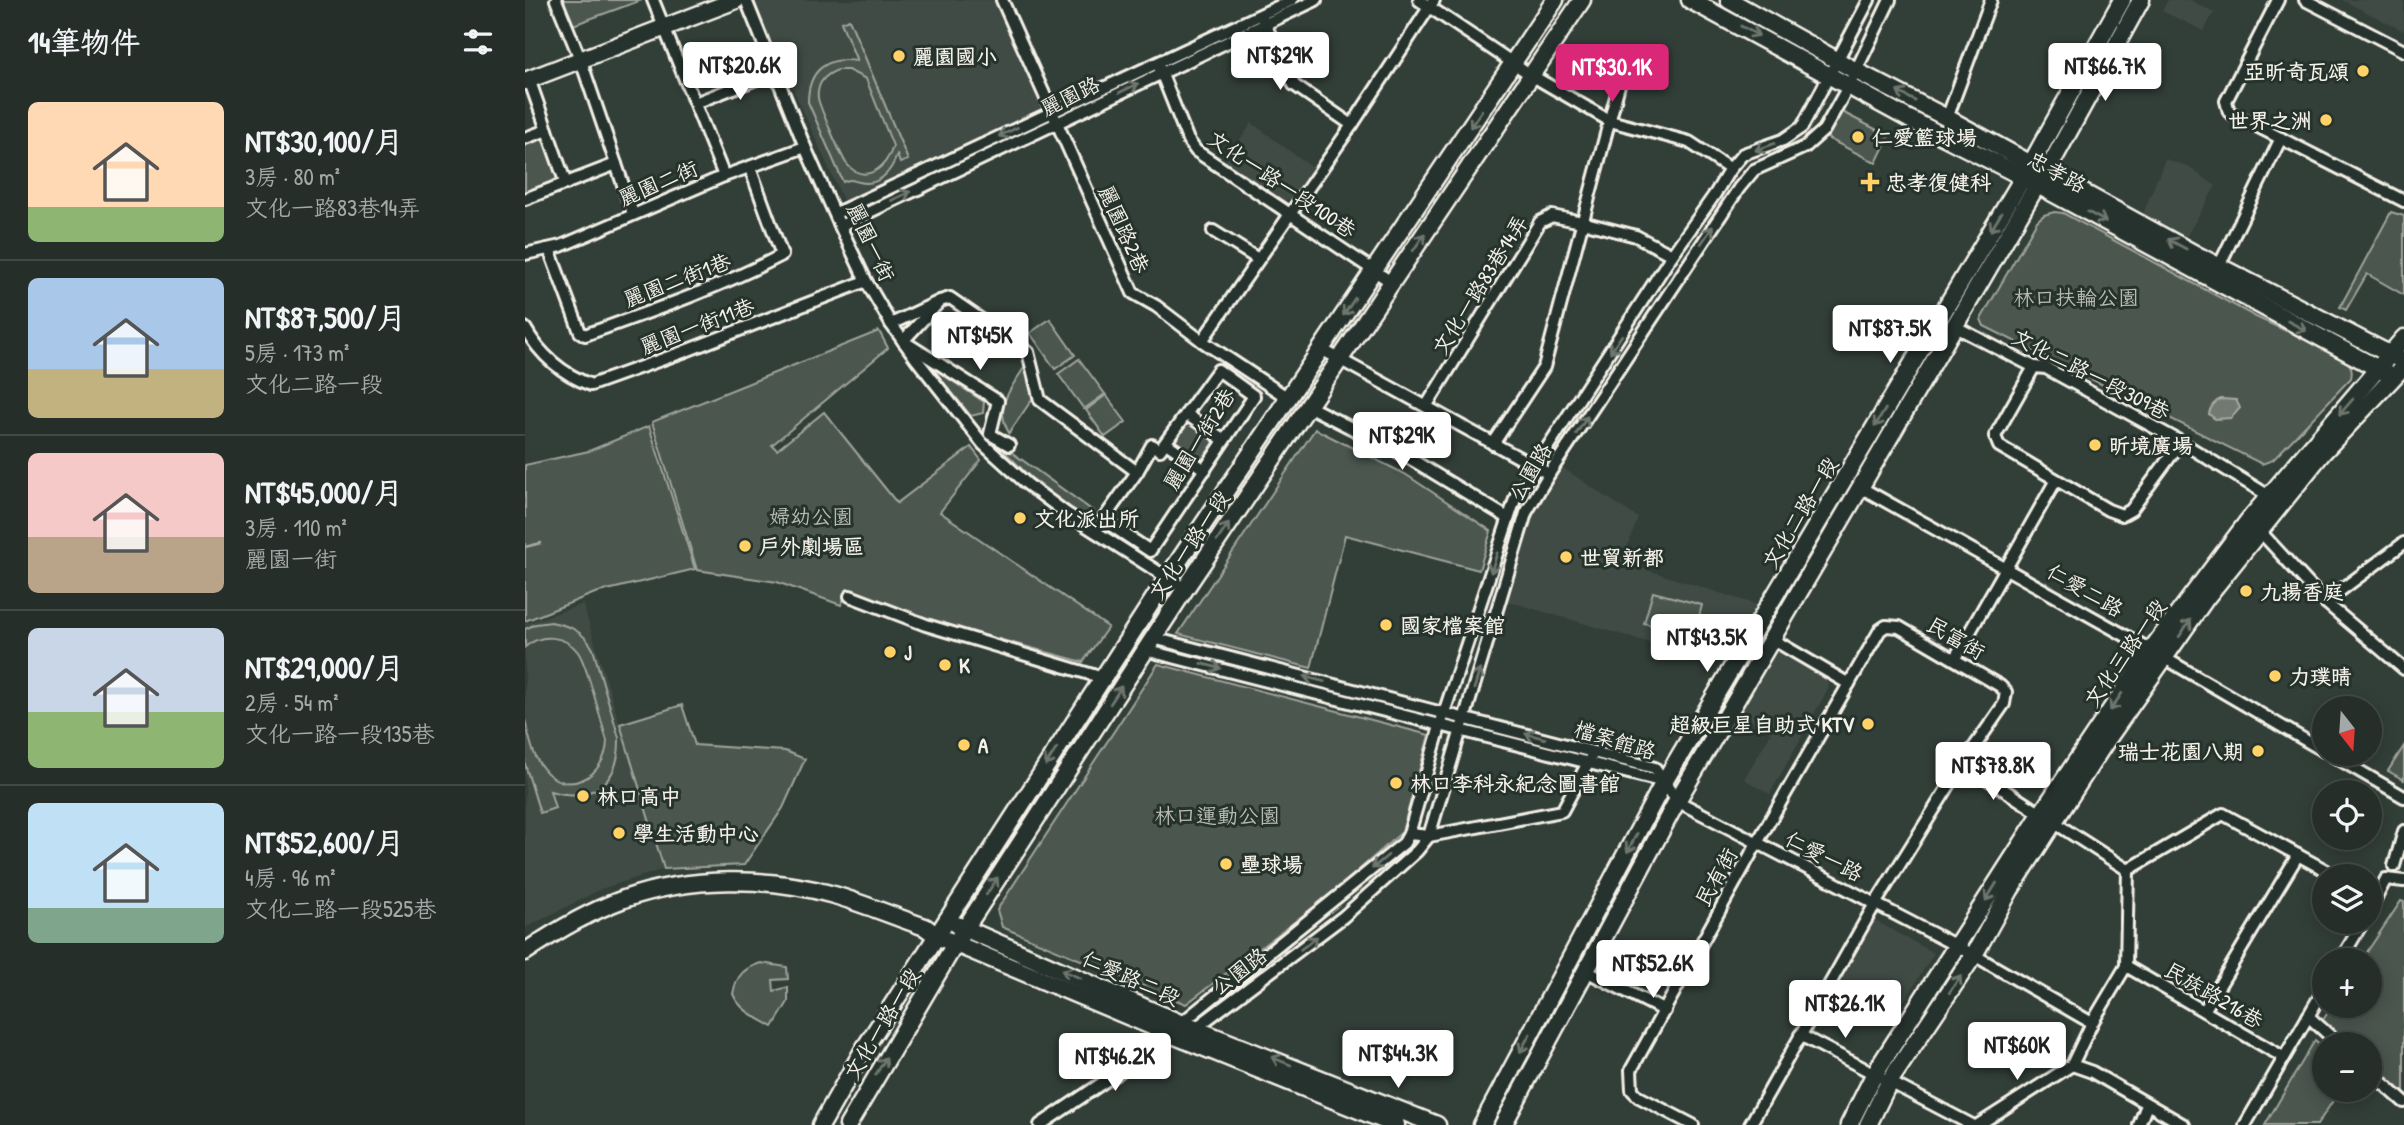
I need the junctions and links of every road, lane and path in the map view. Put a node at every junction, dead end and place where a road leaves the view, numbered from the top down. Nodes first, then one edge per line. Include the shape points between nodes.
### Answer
1 (556, 0) edge
2 (653, 0) edge
3 (736, 0) edge
4 (746, 0) edge
5 (1002, 0) edge
6 (1292, 0) edge
7 (1316, 0) edge
8 (1419, 0) edge
9 (1555, 0) edge
10 (1582, 0) edge
11 (1690, 0) edge
12 (1728, 0) edge
13 (1869, 0) edge
14 (1890, 0) edge
15 (2122, 0) edge
16 (2141, 0) edge
17 (2278, 0) edge
18 (2305, 0) edge
19 (1988, 1) edge
20 (1431, 3) edge
21 (1263, 19) junction
22 (663, 27) junction
23 (1849, 40) junction
24 (1866, 49) junction
25 (2404, 51) edge
26 (581, 61) junction
27 (1157, 62) junction
28 (1514, 62) junction
29 (1834, 68) junction
30 (1623, 71) dead end
31 (774, 72) junction
32 (1162, 73) junction
33 (1531, 75) junction
34 (1852, 78) junction
35 (527, 80) edge
36 (695, 103) junction
37 (1051, 112) junction
38 (1947, 118) junction
39 (1610, 121) junction
40 (1056, 123) junction
41 (1352, 125) junction
42 (1802, 127) junction
43 (547, 130) junction
44 (1817, 136) junction
45 (525, 138) edge
46 (2281, 138) junction
47 (805, 147) junction
48 (616, 164) junction
49 (750, 168) junction
50 (1730, 169) junction
51 (2034, 175) junction
52 (724, 176) junction
53 (1723, 181) junction
54 (566, 184) junction
55 (1737, 191) junction
56 (525, 199) edge
57 (2403, 199) edge
58 (836, 213) junction
59 (1289, 213) junction
60 (633, 214) junction
61 (1582, 222) junction
62 (840, 226) junction
63 (1213, 231) dead end
64 (549, 249) junction
65 (525, 254) edge
66 (1672, 255) junction
67 (1258, 259) junction
68 (2219, 266) junction
69 (1374, 270) junction
70 (866, 281) junction
71 (1391, 282) junction
72 (940, 301) junction
73 (1629, 323) junction
74 (891, 324) junction
75 (1954, 326) junction
76 (525, 327) edge
77 (1643, 331) junction
78 (2404, 338) edge
79 (903, 341) junction
80 (1202, 341) junction
81 (1321, 349) junction
82 (1339, 360) junction
83 (2033, 367) junction
84 (2399, 368) edge
85 (2379, 370) junction
86 (1288, 398) junction
87 (1427, 405) junction
88 (1308, 406) junction
89 (1187, 414) junction
90 (1224, 440) junction
91 (2181, 442) junction
92 (1166, 443) junction
93 (1493, 444) junction
94 (1009, 445) dead end
95 (1534, 466) junction
96 (1205, 470) junction
97 (1137, 472) junction
98 (1549, 474) junction
99 (2056, 480) junction
100 (1860, 487) junction
101 (2274, 499) junction
102 (1512, 505) junction
103 (1526, 513) junction
104 (1508, 518) junction
105 (1103, 520) junction
106 (2254, 525) junction
107 (1095, 531) junction
108 (2404, 543) edge
109 (2005, 567) junction
110 (1168, 577) junction
111 (1185, 589) junction
112 (851, 596) dead end
113 (2325, 602) junction
114 (1772, 639) junction
115 (1149, 644) junction
116 (2157, 654) junction
117 (1955, 659) junction
118 (2404, 670) edge
119 (1103, 678) junction
120 (1849, 684) junction
121 (1444, 713) junction
122 (1465, 718) junction
123 (1441, 726) junction
124 (1462, 731) junction
125 (2312, 744) edge
126 (1593, 752) junction
127 (1588, 764) junction
128 (1963, 764) junction
129 (2351, 766) edge
130 (1664, 782) junction
131 (2404, 797) edge
132 (1677, 801) junction
133 (2041, 814) junction
134 (2055, 823) junction
135 (2404, 831) edge
136 (1409, 834) junction
137 (1429, 836) junction
138 (1757, 842) junction
139 (2298, 855) junction
140 (2404, 858) edge
141 (2314, 864) edge
142 (2394, 866) junction
143 (2127, 870) junction
144 (2386, 879) junction
145 (2404, 881) edge
146 (2382, 884) edge
147 (1330, 904) junction
148 (1875, 904) junction
149 (1343, 917) junction
150 (936, 928) junction
151 (965, 928) junction
152 (955, 944) junction
153 (1957, 946) junction
154 (525, 951) edge
155 (1974, 955) junction
156 (2126, 966) junction
157 (1586, 971) junction
158 (1224, 989) junction
159 (1233, 1000) junction
160 (2312, 1009) edge
161 (1665, 1010) junction
162 (2204, 1011) junction
163 (2308, 1016) junction
164 (2092, 1023) junction
165 (1197, 1027) junction
166 (1176, 1029) junction
167 (2326, 1032) edge
168 (1800, 1035) junction
169 (2283, 1057) junction
170 (2072, 1065) junction
171 (1882, 1077) junction
172 (2382, 1083) edge
173 (2404, 1102) edge
174 (2147, 1105) junction
175 (1688, 1124) edge
176 (821, 1125) edge
177 (848, 1125) edge
178 (1040, 1125) edge
179 (1397, 1125) edge
180 (1437, 1125) edge
181 (1482, 1125) edge
182 (1503, 1125) edge
183 (1750, 1125) edge
184 (1849, 1125) edge
185 (1868, 1125) edge
186 (1972, 1125) edge
187 (1978, 1125) edge
188 (2139, 1125) edge
189 (2184, 1125) edge
190 (2245, 1125) edge

1 - 26 street
2 - 22 street
3 - 22 street
4 - 31 street, 麗園一街
5 - 37 street, 麗園路2巷
6 - 21 street, 麗園路
7 - 21 street, 麗園路
8 - 20 street
9 - 28 street, 文化一路一段
10 - 33 street, 文化一路一段
11 -> 29 street, 忠孝路
12 - 29 street, 忠孝路
13 - 23 street
14 - 24 street, 公園路
15 - 51 street, 文化二路一段
16 - 51 street, 文化二路一段
17 - 46 street via 2226,101 2229,112
18 - 25 street
19 - 38 street
20 - 28 street
20 - 41 street
21 - 27 street, 麗園路
21 - 32 street, 麗園路
21 - 41 street via 1294,85
22 - 26 street
22 - 36 street
23 - 24 street
23 - 29 street
24 - 34 street, 公園路
26 - 35 street
26 - 48 street
27 - 32 street, 文化一路一段100巷
27 - 37 street, 麗園路
28 - 33 street
28 -> 69 street, 文化一路一段
29 - 34 street, 忠孝路
29 - 42 street
30 - 39 street
31 - 36 street
31 - 47 street, 麗園一街
40 -> 32 street, 麗園路
32 - 59 street, 文化一路一段100巷 via 1196,151
33 - 39 street
71 -> 33 street, 文化一路一段
38 -> 34 street, 忠孝路
34 - 44 street, 公園路
34 - 51 street, 忠孝路 via 1909,119
35 - 43 street
36 - 52 street
37 - 40 street, 麗園路2巷
37 -> 58 street, 麗園路
38 - 51 street, 忠孝路
39 - 50 street via 1689,142
39 - 61 street
62 -> 40 street, 麗園路
40 - 80 street, 麗園路2巷 via 1133,293
41 - 59 street
42 - 44 street
42 -> 50 street, 公園路 via 1783,140 1743,154
43 - 45 street
43 - 54 street
44 - 55 street, 公園路 via 1805,147 1753,170
46 - 57 street
46 - 68 street
47 - 49 street, 麗園二街
47 - 58 street, 麗園一街
48 - 54 street
48 - 60 street
49 - 52 street, 麗園二街
49 - 64 street, 麗園二街1巷 via 782,255 744,275 585,335
50 - 53 street, 公園路
68 -> 51 street, 忠孝路
51 - 75 street, 文化二路一段
51 -> 85 street, 忠孝路
51 -> 130 street, 文化二路一段
52 - 60 street, 麗園二街
53 - 55 street
53 - 66 street, 公園路
54 - 56 street
77 -> 55 street, 公園路
58 - 62 street, 麗園一街
59 - 67 street
59 - 69 street, 文化一路一段100巷
60 - 64 street, 麗園二街
61 - 66 street, 文化一路83巷14弄 via 1636,236
61 - 87 street, 文化一路83巷14弄 via 1552,216 1540,222
61 - 93 street via 1544,368
62 - 70 street, 麗園一街
63 - 67 street
64 - 65 street, 麗園二街
66 - 73 street, 公園路
67 - 80 street
68 - 84 street, 忠孝路
69 - 71 street, 文化一路一段100巷
69 -> 81 street, 文化一路一段
70 - 74 street, 麗園一街
70 - 76 street, 麗園一街11巷 via 590,385 571,378 545,358
71 - 82 street, 文化一路一段
72 - 74 street
72 - 79 street
72 - 97 street via 950,298 1028,352 1040,400
73 - 77 street
73 -> 95 street, 公園路
74 - 79 street, 麗園一街
75 - 83 street, 文化二路一段309巷
75 - 100 street, 文化二路一段
98 -> 77 street, 公園路
78 - 84 street, 文化三路一段
79 - 94 street via 998,401 990,434
79 - 107 street, 麗園一街 via 983,444 1027,484
80 - 86 street, 麗園路2巷
81 - 82 street
81 - 86 street, 文化一路一段
82 - 87 street
82 - 88 street, 文化一路一段
83 - 91 street, 文化二路一段309巷 via 2046,368
83 - 99 street via 1996,436 1999,446
84 - 85 street, 文化三路一段
84 - 101 street, 文化三路一段
85 -> 101 street, 文化三路一段
86 - 110 street, 文化一路一段
87 - 93 street
88 - 104 street via 1404,455
111 -> 88 street, 文化一路一段
89 - 90 street
89 - 90 street, 麗園一街2巷 via 1218,370 1254,396
89 - 92 street, 麗園一街2巷
90 - 96 street, 麗園一街2巷
91 - 99 street via 2131,510 2122,515
91 - 101 street, 文化二路一段309巷
92 - 96 street
92 - 97 street, 麗園一街2巷 via 1160,450 1152,445
93 - 95 street
95 - 98 street
95 - 102 street, 公園路
96 - 105 street, 麗園一街2巷 via 1150,551
97 - 105 street, 麗園一街2巷
98 - 103 street, 公園路
99 - 109 street
100 - 109 street, 仁愛二路
100 - 114 street, 文化二路一段
101 - 106 street, 文化三路一段
102 - 103 street
102 - 104 street, 公園路
122 -> 103 street, 公園路
104 -> 121 street, 公園路
105 - 107 street, 麗園一街2巷
106 - 113 street
106 - 116 street, 文化三路一段 via 2206,597
107 - 110 street, 麗園一街
108 - 113 street
109 - 116 street, 仁愛二路
109 - 117 street
110 - 111 street, 麗園一街
110 - 119 street, 文化一路一段
111 - 115 street, 文化一路一段
112 - 119 street via 926,625
113 - 118 street
114 - 120 street
114 - 132 street, 文化二路一段
121 -> 115 street, 檔案館路
115 -> 123 street, 檔案館路
151 -> 115 street, 文化一路一段
116 - 125 street, 仁愛二路
116 -> 133 street, 文化三路一段
116 - 134 street, 文化三路一段
117 - 120 street, 民富街 via 1899,627 1886,626
117 - 128 street, 民富街 via 2006,692 2004,704
119 -> 150 street, 文化一路一段
120 - 138 street, 民富街
121 - 122 street, 檔案館路
121 - 123 street, 公園路
122 - 124 street, 公園路
126 -> 122 street, 檔案館路
123 - 124 street, 檔案館路
123 - 136 street, 公園路
124 - 127 street, 檔案館路
124 - 137 street, 公園路
126 - 127 street
126 - 130 street, 檔案館路 via 1655,768
127 - 130 street, 檔案館路
127 - 137 street via 1562,811
128 - 133 street
128 - 148 street, 民富街
129 - 131 street
130 - 132 street, 仁愛一路
130 -> 181 street, 文化二路一段
132 - 138 street, 仁愛一路
132 - 157 street, 文化二路一段
133 -> 153 street, 文化三路一段
134 - 143 street
134 - 155 street, 文化三路一段
135 - 142 street
136 - 137 street
136 -> 147 street, 公園路
137 - 149 street, 公園路
138 - 148 street, 仁愛一路
138 - 161 street, 民有街
139 - 141 street
139 - 143 street via 2223,814
139 - 162 street
140 - 142 street
142 - 144 street
143 - 156 street
144 - 145 street
144 - 146 street
147 - 149 street
147 - 158 street, 公園路
148 - 153 street, 仁愛一路
148 - 168 street
159 -> 149 street, 公園路
150 - 151 street, 仁愛路二段
150 - 152 street, 仁愛路二段
150 - 154 street, 仁愛路二段 via 795,886 706,883 626,899 583,917
150 - 176 street, 文化一路一段
151 - 152 street, 文化一路一段
166 -> 151 street, 仁愛路二段
152 - 166 street, 仁愛路二段
177 -> 152 street, 文化一路一段
153 - 155 street, 仁愛一路
153 - 171 street, 文化三路一段
155 - 164 street, 仁愛一路
171 -> 155 street, 文化三路一段
156 - 162 street, 民族路216巷
156 - 164 street
157 - 161 street
157 - 182 street, 文化二路一段
158 - 159 street
158 - 166 street, 公園路
159 - 165 street, 公園路
160 - 163 street
161 - 175 street, 民有街 via 1631,1070 1632,1090
162 - 169 street, 民族路216巷
163 - 167 street
163 - 169 street
164 - 170 street
165 - 166 street, 仁愛路二段
180 -> 165 street, 仁愛路二段
166 - 178 street, 公園路
166 - 179 street, 仁愛路二段
168 - 171 street
168 - 183 street
169 - 190 street
170 - 174 street
170 - 187 street
171 - 184 street, 文化三路一段
171 - 185 street, 文化三路一段
171 - 186 street
172 - 173 street
174 - 188 street
174 - 189 street

